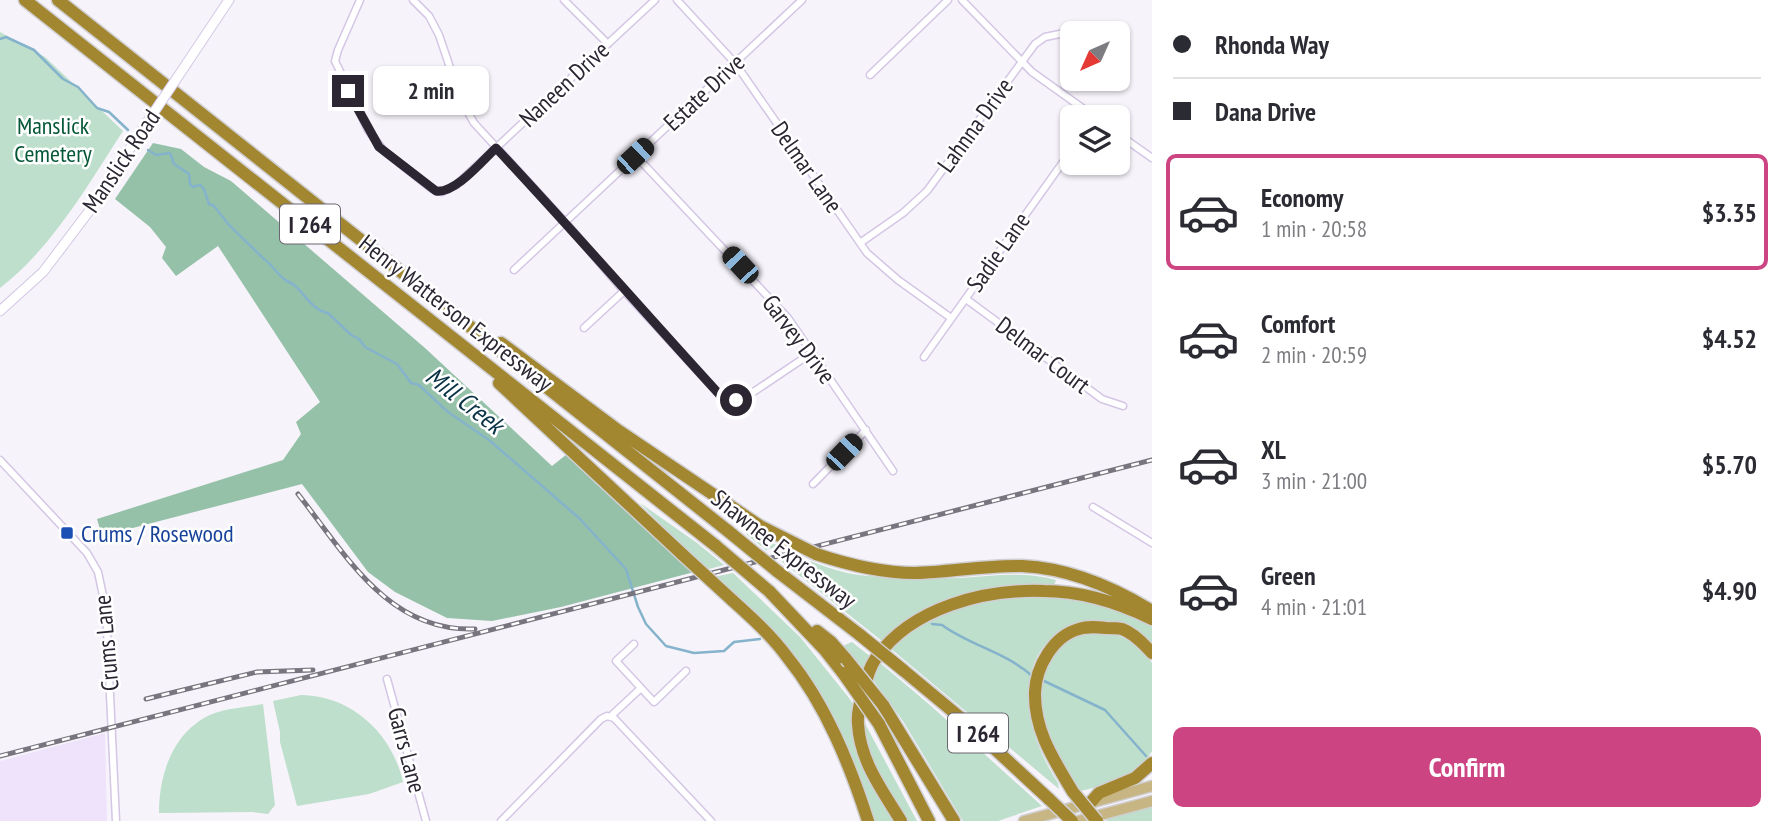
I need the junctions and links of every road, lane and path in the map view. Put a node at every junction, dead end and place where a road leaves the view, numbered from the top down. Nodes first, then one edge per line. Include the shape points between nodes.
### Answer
1 (25, 0) edge
2 (58, 0) edge
3 (229, 0) edge
4 (360, 0) edge
5 (413, 0) edge
6 (564, 0) edge
7 (655, 0) edge
8 (677, 0) edge
9 (802, 0) edge
10 (948, 0) edge
11 (962, 0) edge
12 (1060, 34) edge
13 (607, 44) junction
14 (1021, 61) junction
15 (735, 63) junction
16 (870, 75) dead end
17 (1079, 105) edge
18 (1130, 142) edge
19 (496, 148) junction
20 (635, 156) junction
21 (1152, 158) edge
22 (1060, 166) edge
23 (565, 222) junction
24 (860, 243) junction
25 (514, 270) dead end
26 (624, 290) junction
27 (965, 299) junction
28 (0, 311) edge
29 (951, 318) junction
30 (462, 319) junction
31 (584, 328) dead end
32 (470, 352) junction
33 (813, 352) junction
34 (924, 358) dead end
35 (1123, 406) dead end
36 (866, 430) junction
37 (0, 460) edge
38 (893, 471) dead end
39 (813, 484) dead end
40 (1093, 507) dead end
41 (1152, 543) edge
42 (791, 612) junction
43 (1152, 612) edge
44 (1152, 619) edge
45 (634, 644) dead end
46 (1152, 653) edge
47 (686, 671) dead end
48 (387, 679) dead end
49 (641, 688) junction
50 (609, 716) junction
51 (1152, 763) edge
52 (1152, 786) edge
53 (1152, 801) edge
54 (1091, 802) junction
55 (116, 821) edge
56 (426, 821) edge
57 (501, 821) edge
58 (711, 821) edge
59 (868, 821) edge
60 (901, 821) edge
61 (929, 821) edge
62 (954, 821) edge
63 (1024, 821) edge
64 (1072, 821) edge
65 (1077, 821) edge
66 (1097, 821) edge

1 - 32 highway, Henry Watterson Expressway / I 264
2 - 30 highway, Henry Watterson Expressway / I 264
3 - 28 main road, Manslick Road, bridge via 90,210 43,272
4 - 19 street, Naneen Drive via 338,50 336,67 374,141 440,192 456,185
5 - 19 street via 439,35 464,108
6 - 13 street
7 - 13 street, Naneen Drive
8 - 15 street, Delmar Lane
9 - 15 street, Estate Drive
10 - 16 street
11 - 14 street
12 - 14 street, Lahnna Drive via 1045,37
13 - 19 street, Naneen Drive
14 - 17 street
14 - 24 street, Lahnna Drive via 927,191
15 - 20 street, Estate Drive
15 - 24 street, Delmar Lane
18 - 21 street
19 - 23 street
20 - 23 street, Estate Drive
20 - 33 street, Garvey Drive via 774,302
22 - 27 street, Sadie Lane
23 - 25 street, Estate Drive
23 - 26 street
24 - 29 street, Delmar Lane via 876,262
26 - 31 street
26 - 33 street via 728,400 754,393
27 - 29 street, Sadie Lane
27 - 35 street, Delmar Court via 1102,399
29 - 34 street, Sadie Lane
30 - 43 highway, bridge via 760,526 816,554 894,572 1004,566 1047,569 1110,589
30 - 64 highway, Shawnee Expressway / I 264, bridge via 903,670
32 - 42 highway, Henry Watterson Expressway / I 264, bridge via 716,546
32 - 59 highway, bridge via 505,390 773,639 804,679 840,747
33 - 36 street, Garvey Drive
36 - 38 street, Garvey Drive
36 - 39 street
37 - 55 street, Crums Lane via 87,554 102,587
40 - 41 street
42 - 61 highway, Shawnee Expressway / I 264, bridge via 879,724
42 - 62 highway, bridge via 831,642 883,705
44 - 60 highway via 1083,595 1024,591 958,603 902,631 875,660 858,712 868,765
45 - 49 street via 616,661
46 - 66 highway, bridge via 1122,629 1092,627 1059,639 1040,667 1035,691 1037,720 1048,751
47 - 49 street via 654,702
48 - 56 street, Garrs Lane
49 - 50 street
50 - 57 street
50 - 58 street
51 - 54 highway
52 - 54 main road
53 - 65 main road
54 - 63 main road

